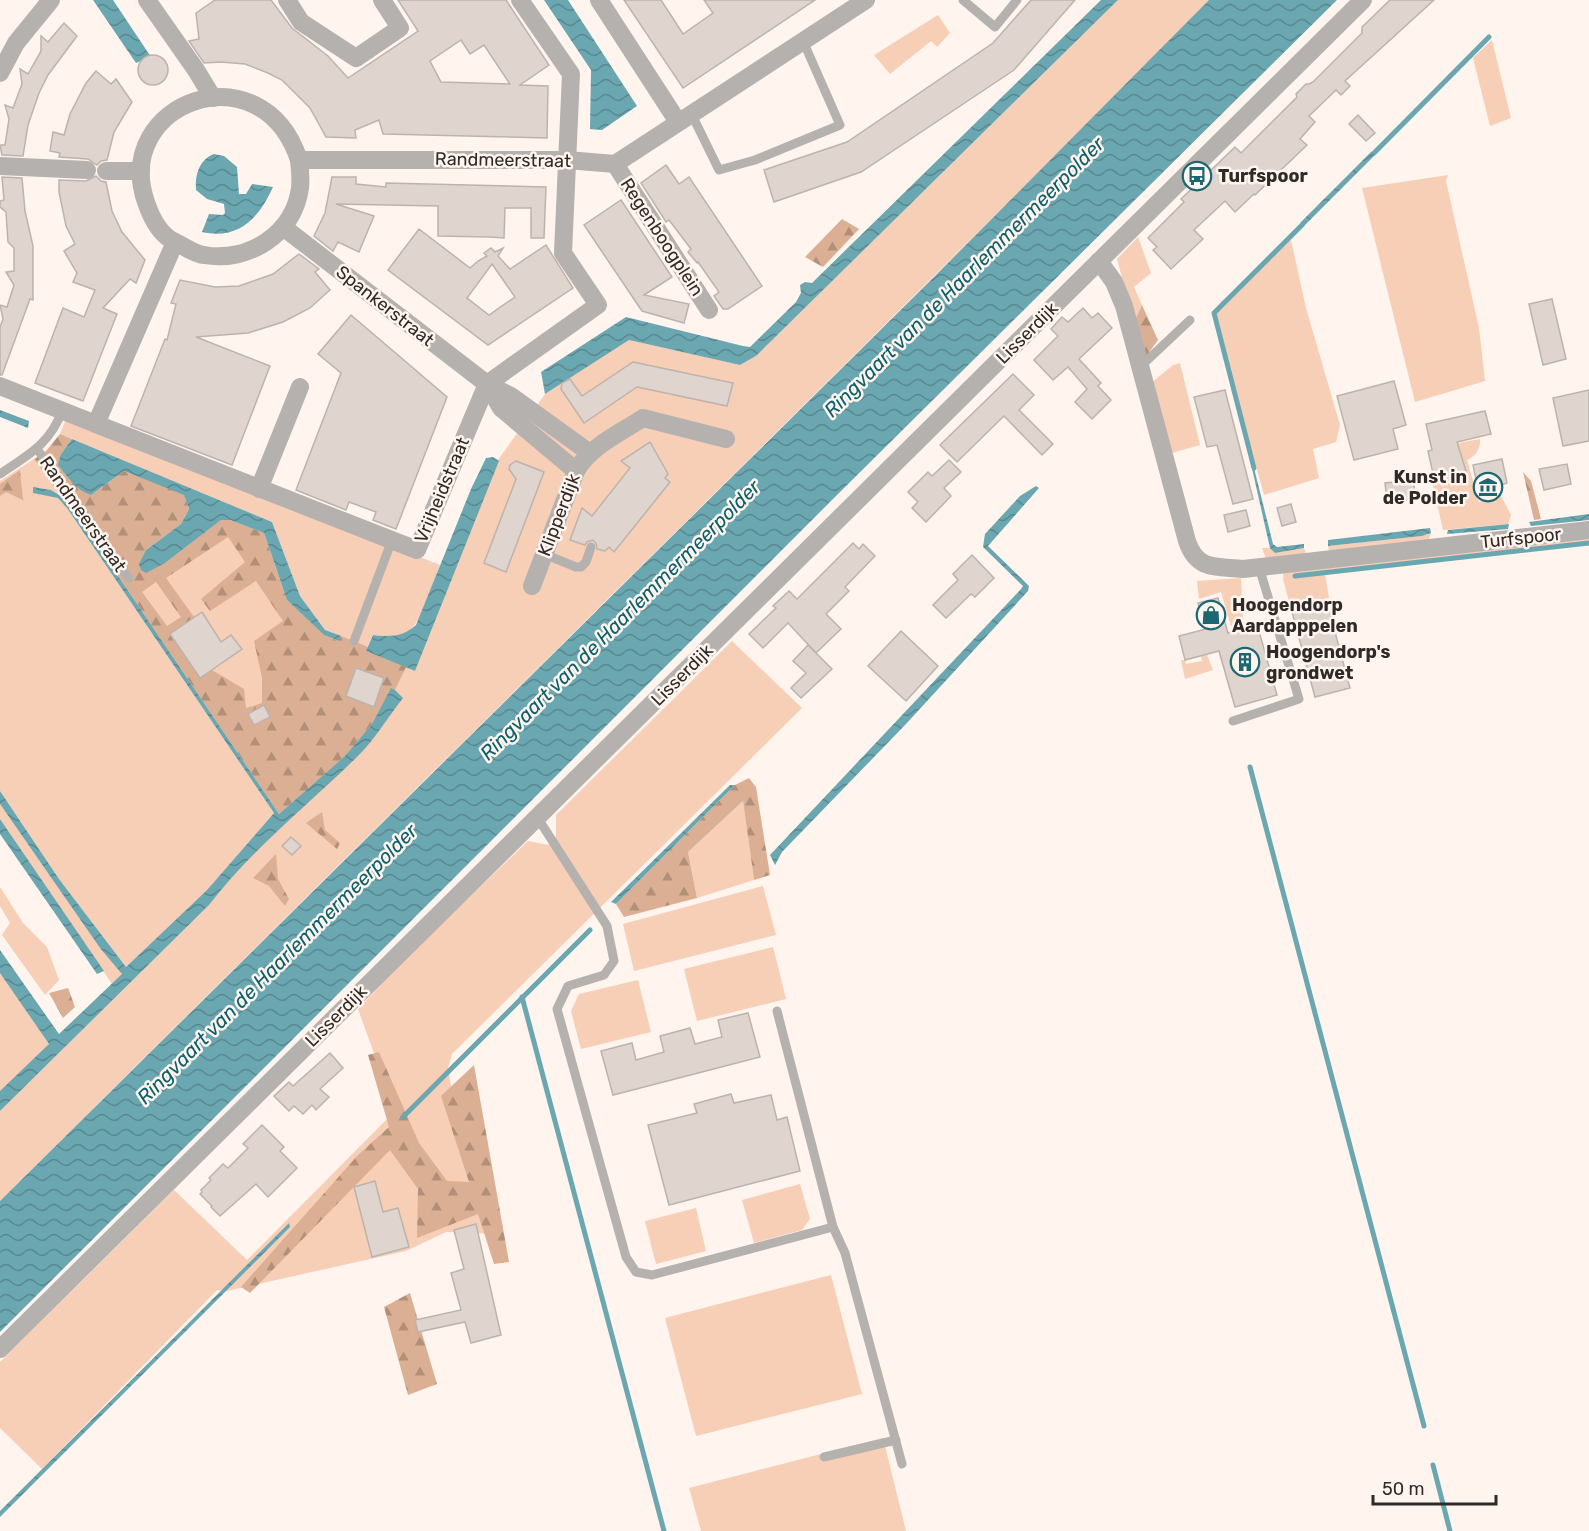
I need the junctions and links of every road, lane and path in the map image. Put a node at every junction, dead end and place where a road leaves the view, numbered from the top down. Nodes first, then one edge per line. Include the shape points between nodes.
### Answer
1 (51, 0) edge
2 (147, 0) edge
3 (286, 0) edge
4 (381, 0) edge
5 (520, 0) edge
6 (599, 0) edge
7 (866, 0) edge
8 (963, 0) edge
9 (1017, 0) edge
10 (1363, 0) edge
11 (803, 41) junction
12 (0, 73) edge
13 (213, 98) junction
14 (685, 117) junction
15 (299, 160) junction
16 (567, 160) junction
17 (615, 164) junction
18 (0, 166) edge
19 (87, 170) dead end
20 (106, 171) dead end
21 (141, 171) junction
22 (283, 227) junction
23 (175, 242) junction
24 (1098, 261) junction
25 (710, 310) dead end
26 (1190, 321) dead end
27 (1140, 367) junction
28 (487, 384) junction
29 (0, 386) edge
30 (300, 387) dead end
31 (62, 411) junction
32 (96, 424) junction
33 (726, 439) dead end
34 (37, 449) junction
35 (590, 453) junction
36 (576, 471) junction
37 (0, 474) edge
38 (259, 489) junction
39 (1589, 530) edge
40 (392, 540) junction
41 (591, 547) dead end
42 (544, 554) junction
43 (1259, 567) junction
44 (129, 578) dead end
45 (532, 586) dead end
46 (354, 641) dead end
47 (1233, 721) dead end
48 (537, 818) junction
49 (777, 1011) dead end
50 (833, 1227) junction
51 (0, 1349) edge
52 (896, 1440) junction
53 (824, 1457) dead end
54 (902, 1464) dead end

1 - 12 street via 16,43
2 - 13 street
3 - 4 street via 301,22 356,58 400,28
5 - 16 street via 571,74
6 - 14 street
7 - 11 street
8 - 9 lane via 995,27
10 - 24 street, Lisserdijk
11 - 14 street
11 - 14 lane via 840,125 720,170
13 - 15 street via 250,102 278,121 294,144
13 - 21 street via 195,100 168,115 153,132 142,157
14 - 17 street
15 - 16 street, Randmeerstraat
15 - 22 street via 300,188
16 - 17 street, Randmeerstraat
16 - 28 street via 563,253 598,305
17 - 25 street, Regenboogplein
18 - 19 street
20 - 21 street
21 - 23 street via 140,186 151,218
22 - 23 street via 263,246 230,257 202,255
22 - 28 street, Spankerstraat
23 - 32 street
24 - 27 street, Turfspoor via 1117,289
24 - 48 street, Lisserdijk
26 - 27 lane
27 - 43 street, Turfspoor via 1191,553 1203,565
28 - 35 street, Spankerstraat via 511,396
28 - 36 street, Spankerstraat via 501,408
28 - 40 street, Vrijheidstraat via 417,550
29 - 31 street
30 - 38 street
31 - 32 street
31 - 34 lane, Randmeerstraat via 57,425
32 - 38 street, Vrijheidstraat
33 - 35 street, Klipperdijk via 643,418
34 - 37 lane, Randmeerstraat
34 - 44 lane, Randmeerstraat
35 - 36 street, Klipperdijk
36 - 42 street, Klipperdijk
38 - 40 street, Vrijheidstraat
39 - 43 street, Turfspoor
40 - 46 lane
41 - 42 lane via 581,567
42 - 45 street, Klipperdijk
43 - 47 lane via 1299,699
48 - 50 lane via 607,926 614,961 604,975 568,986 557,1009 626,1257 636,1272 652,1275
48 - 51 street, Lisserdijk
49 - 50 lane
50 - 52 lane via 845,1253
52 - 53 lane
52 - 54 lane

